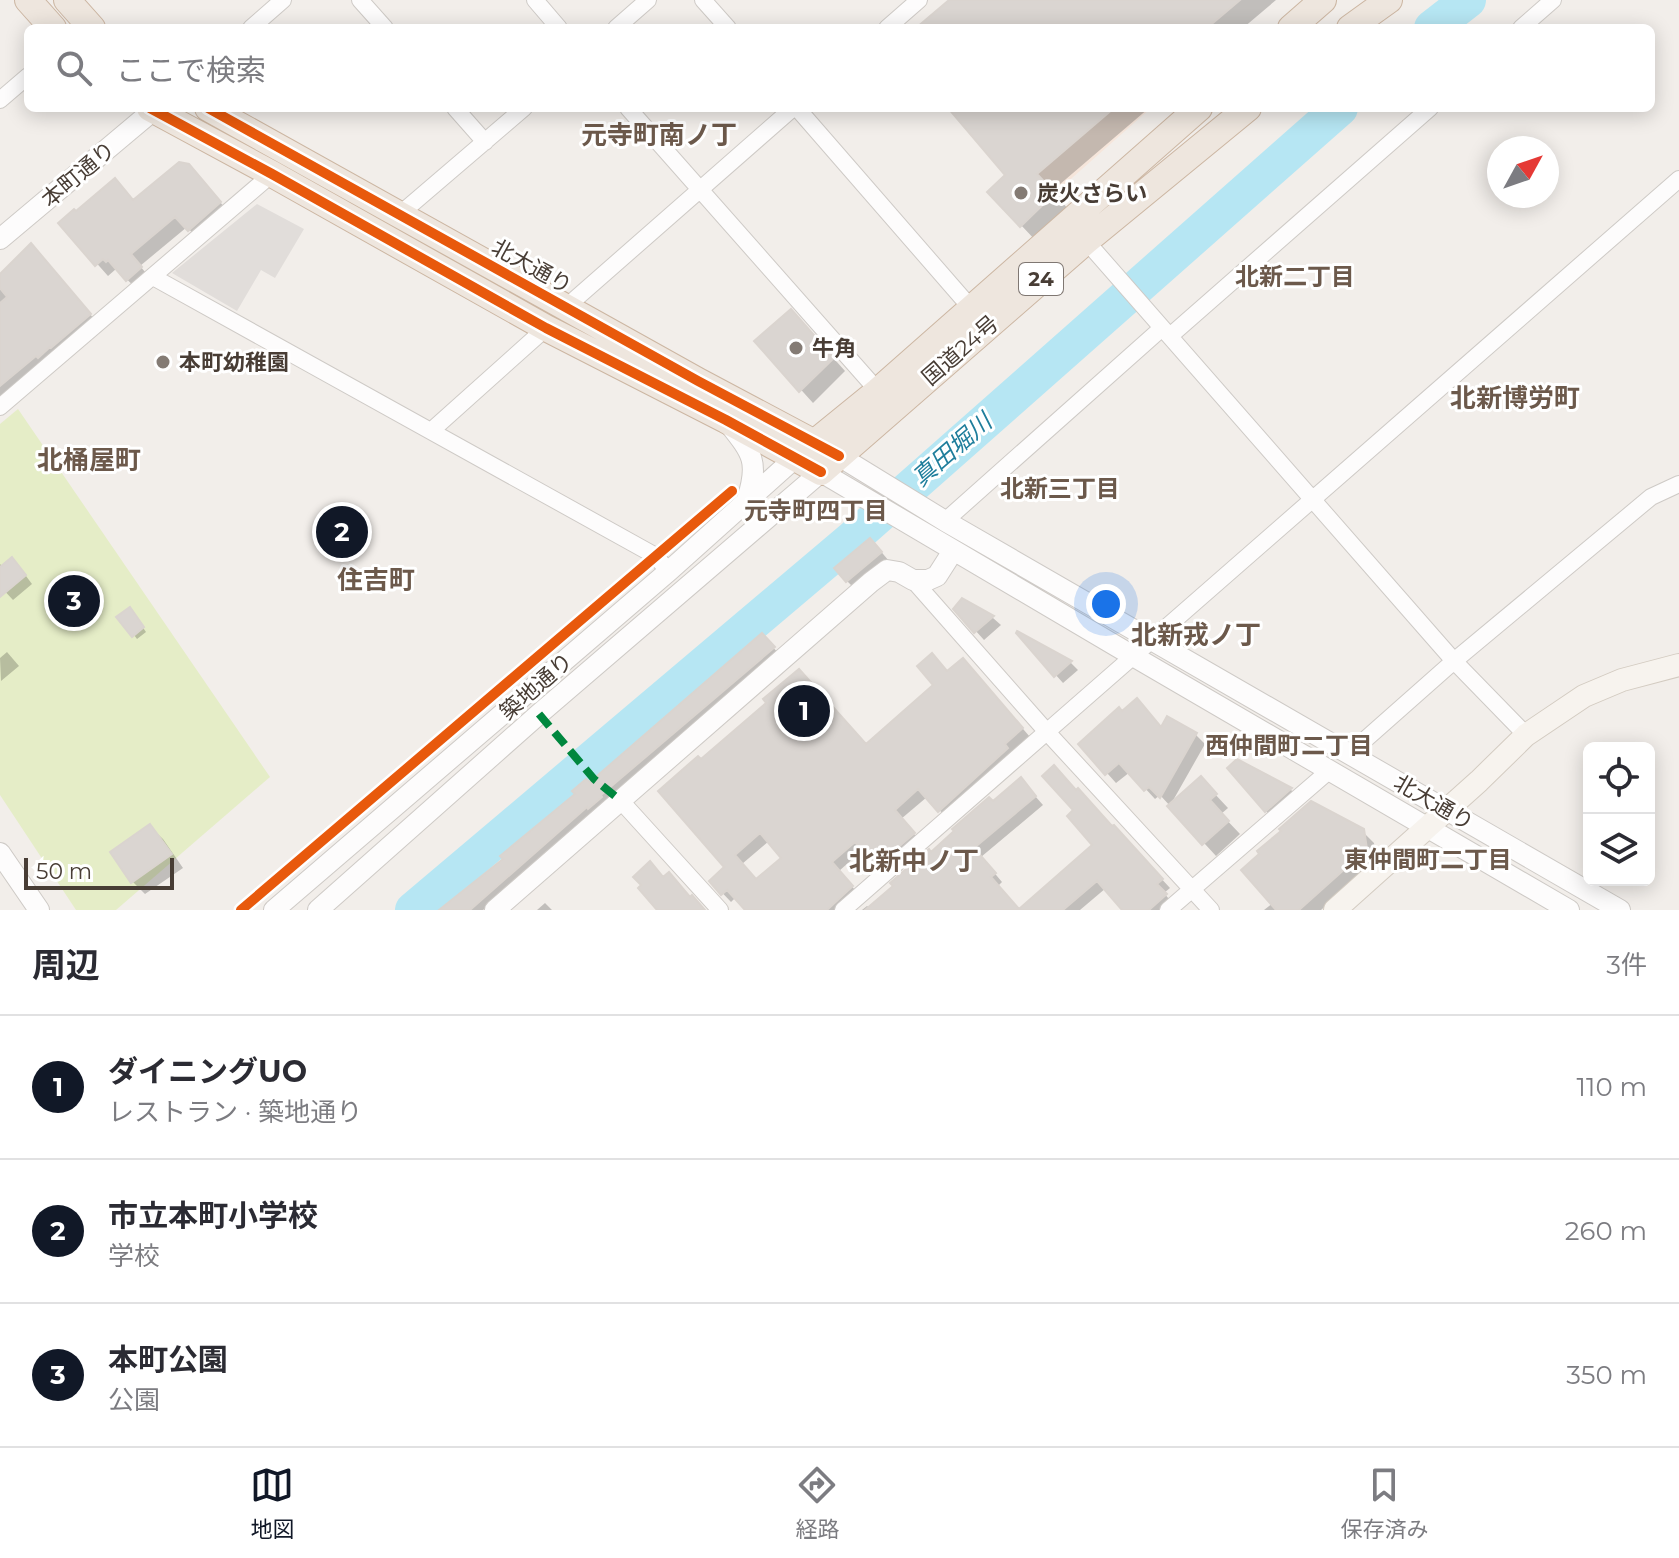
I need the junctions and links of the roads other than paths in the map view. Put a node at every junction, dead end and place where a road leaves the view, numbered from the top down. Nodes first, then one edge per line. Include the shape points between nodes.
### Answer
1 (28, 0) edge
2 (67, 0) edge
3 (283, 0) edge
4 (360, 0) edge
5 (535, 0) edge
6 (648, 0) edge
7 (703, 0) edge
8 (919, 0) edge
9 (1323, 0) edge
10 (1375, 0) edge
11 (1389, 0) edge
12 (1553, 0) edge
13 (49, 24) edge
14 (88, 24) edge
15 (256, 24) edge
16 (381, 24) edge
17 (556, 24) edge
18 (621, 24) edge
19 (724, 24) edge
20 (892, 24) edge
21 (1296, 24) edge
22 (1351, 24) edge
23 (1353, 24) edge
24 (1526, 24) edge
25 (24, 79) edge
26 (0, 100) edge
27 (149, 112) edge
28 (158, 112) edge
29 (215, 112) edge
30 (459, 112) edge
31 (519, 112) edge
32 (631, 112) edge
33 (790, 112) edge
34 (799, 112) edge
35 (1195, 112) edge
36 (1242, 112) edge
37 (1425, 112) edge
38 (485, 142) junction
39 (272, 174) junction
40 (1679, 179) edge
41 (699, 190) junction
42 (399, 215) junction
43 (1078, 231) junction
44 (0, 239) edge
45 (153, 277) junction
46 (565, 308) junction
47 (971, 308) junction
48 (546, 328) junction
49 (1166, 332) junction
50 (878, 391) junction
51 (0, 407) edge
52 (726, 420) junction
53 (431, 431) junction
54 (804, 451) junction
55 (830, 464) junction
56 (1679, 484) edge
57 (1311, 500) junction
58 (746, 504) junction
59 (945, 521) junction
60 (953, 551) junction
61 (669, 571) junction
62 (913, 580) junction
63 (1153, 639) junction
64 (1133, 656) junction
65 (1454, 661) junction
66 (1679, 665) edge
67 (1047, 732) junction
68 (1526, 735) junction
69 (1350, 753) junction
70 (1330, 770) junction
71 (621, 801) junction
72 (1446, 809) junction
73 (1427, 827) junction
74 (0, 853) edge
75 (1192, 889) junction
76 (39, 910) edge
77 (274, 910) edge
78 (318, 910) edge
79 (495, 910) edge
80 (720, 910) edge
81 (843, 910) edge
82 (1168, 910) edge
83 (1211, 910) edge
84 (1335, 910) edge
85 (1569, 910) edge
86 (1620, 910) edge

1 - 13 highway
2 - 14 highway
3 - 15 street
4 - 16 street
5 - 17 street
6 - 18 street
7 - 19 street
8 - 20 street
9 - 21 highway
10 - 22 highway
11 - 23 highway
12 - 24 street
25 - 26 street
27 - 44 street, 本町通り
28 - 39 highway, 北大通り
29 - 42 highway, 北大通り
30 - 38 street
31 - 38 street
32 - 41 street
33 - 41 street
34 - 47 street
35 - 43 highway, 国道24号 / 24
36 - 43 highway, 国道24号 / 24
37 - 49 street
38 - 42 street
39 - 45 street
39 - 48 highway, 北大通り
40 - 57 street
41 - 46 street
41 - 50 street
42 - 46 highway, 北大通り
43 - 47 highway, 国道24号 / 24
43 - 49 street
43 - 55 highway, 国道24号 / 24
45 - 51 street
45 - 53 street
46 - 54 highway, 北大通り
47 - 50 highway, 国道24号 / 24
48 - 52 highway, 北大通り
48 - 53 street
49 - 57 street
49 - 59 street
50 - 54 highway, 国道24号 / 24
52 - 54 highway, 北大通り
52 - 58 street via 749,452 755,477
53 - 61 street via 654,555
54 - 55 highway, 北大通り
54 - 58 street, 築地通り
55 - 59 street, 北大通り via 885,484
55 - 60 street, 北大通り via 866,499
55 - 78 street, 築地通り
56 - 65 street via 1651,497
57 - 63 street
57 - 65 street
58 - 61 street, 築地通り
59 - 63 street, 北大通り
60 - 62 street via 937,576
60 - 64 street, 北大通り
61 - 77 street, 築地通り
62 - 67 street
62 - 71 street via 887,570 879,576
63 - 64 street
63 - 69 street, 北大通り
64 - 67 street
64 - 70 street, 北大通り
65 - 68 street
65 - 69 street
66 - 68 main road via 1584,696
67 - 75 street
67 - 81 street
68 - 72 main road
69 - 72 street, 北大通り
70 - 73 street, 北大通り
70 - 75 street
71 - 79 street
71 - 80 street
72 - 73 main road
72 - 86 street, 北大通り
73 - 84 main road
73 - 85 street, 北大通り
74 - 76 street
75 - 82 street
75 - 83 street

